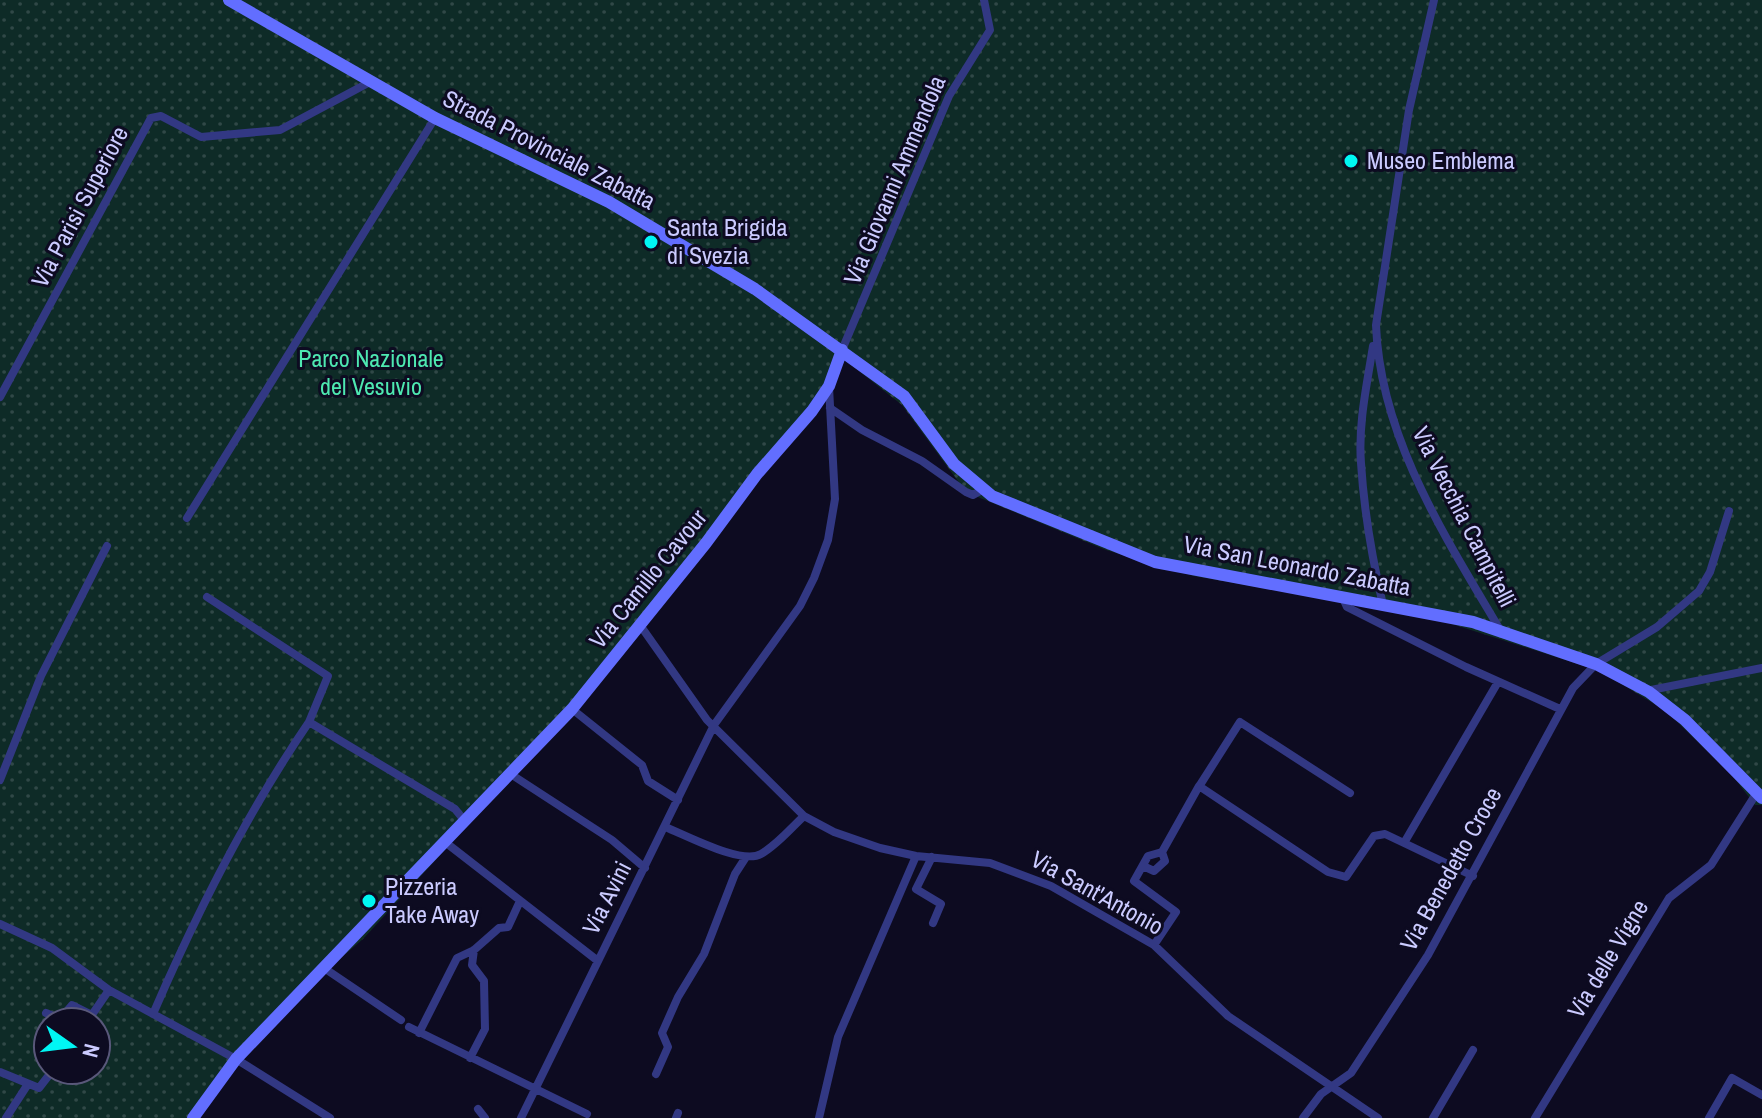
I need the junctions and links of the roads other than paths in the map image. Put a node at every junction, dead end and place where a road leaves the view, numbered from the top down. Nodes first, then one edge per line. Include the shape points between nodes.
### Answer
1 (229, 0) edge
2 (984, 0) edge
3 (1434, 0) edge
4 (370, 82) junction
5 (435, 118) junction
6 (1376, 325) junction
7 (842, 350) junction
8 (829, 386) junction
9 (0, 397) edge
10 (830, 408) junction
11 (982, 490) junction
12 (1729, 511) dead end
13 (187, 518) dead end
14 (107, 546) dead end
15 (1342, 596) junction
16 (207, 597) dead end
17 (1383, 605) junction
18 (640, 625) junction
19 (1499, 628) junction
20 (1596, 664) junction
21 (1762, 668) edge
22 (1498, 682) junction
23 (1646, 691) junction
24 (572, 709) junction
25 (1560, 709) junction
26 (309, 722) junction
27 (714, 725) junction
28 (509, 773) junction
29 (0, 780) edge
30 (1200, 785) dead end
31 (1350, 793) dead end
32 (1759, 796) edge
33 (678, 800) junction
34 (804, 816) junction
35 (464, 820) junction
36 (665, 827) junction
37 (445, 842) junction
38 (1404, 843) junction
39 (1162, 852) junction
40 (916, 856) junction
41 (746, 857) junction
42 (932, 857) junction
43 (1143, 866) junction
44 (645, 868) junction
45 (1473, 876) junction
46 (520, 901) junction
47 (933, 923) dead end
48 (0, 924) edge
49 (1154, 945) junction
50 (474, 950) junction
51 (598, 961) junction
52 (324, 968) junction
53 (109, 990) junction
54 (99, 1006) edge
55 (153, 1014) junction
56 (401, 1020) dead end
57 (409, 1027) dead end
58 (419, 1033) junction
59 (1473, 1050) dead end
60 (470, 1058) junction
61 (236, 1059) junction
62 (0, 1072) edge
63 (656, 1074) dead end
64 (28, 1084) junction
65 (32, 1085) edge
66 (1331, 1085) junction
67 (535, 1089) junction
68 (1762, 1095) edge
69 (478, 1109) dead end
70 (587, 1114) dead end
71 (6, 1118) edge
72 (193, 1118) edge
73 (330, 1118) edge
74 (485, 1118) edge
75 (521, 1118) edge
76 (819, 1118) edge
77 (1303, 1118) edge
78 (1378, 1118) edge
79 (1433, 1118) edge
80 (1535, 1118) edge
81 (1709, 1118) edge

1 - 4 street, Strada Provinciale Zabatta
2 - 7 street, Via Giovanni Ammendola via 990,30 949,96
3 - 6 street, Via Vecchia Campitelli via 1409,110
4 - 5 street, Strada Provinciale Zabatta
4 - 9 street, Via Parisi Superiore via 280,130 201,137 161,116 151,118
5 - 7 street, Strada Provinciale Zabatta via 620,208 755,289
5 - 13 street
6 - 17 street via 1361,462
6 - 19 street, Via Vecchia Campitelli via 1384,394 1401,441
7 - 8 street, Via Camillo Cavour
7 - 11 street, Via San Leonardo Zabatta via 904,396 954,464
8 - 10 street, Via Avini
8 - 18 street, Via Camillo Cavour
10 - 11 street via 966,492
10 - 27 street, Via Avini via 835,499 819,565 800,606
11 - 15 street, Via San Leonardo Zabatta via 1155,562
12 - 20 street, Via Benedetto Croce via 1705,583 1657,627
14 - 29 street via 41,676
15 - 17 street, Via San Leonardo Zabatta
15 - 22 street via 1347,607
16 - 26 street via 328,676
17 - 19 street, Via San Leonardo Zabatta
18 - 24 street, Via Camillo Cavour
18 - 27 street, Via Sant'Antonio
19 - 20 street, Via San Leonardo Zabatta
20 - 23 street, Via San Leonardo Zabatta
20 - 25 street, Via Benedetto Croce
21 - 23 street
22 - 25 street
22 - 38 street
23 - 32 street, Via San Leonardo Zabatta via 1685,720
24 - 28 street, Via Camillo Cavour
24 - 33 street via 642,765 648,781
25 - 45 street, Via Benedetto Croce
26 - 35 street via 455,809
26 - 55 street via 271,776 214,879
27 - 33 street, Via Avini
27 - 34 street, Via Sant'Antonio
28 - 35 street, Via Camillo Cavour
28 - 44 street via 612,840
30 - 31 street via 1240,722
32 - 80 street, Via delle Vigne via 1711,865 1669,898
33 - 36 street, Via Avini
34 - 40 street, Via Sant'Antonio via 834,832
34 - 41 street via 763,853
35 - 37 street, Via Camillo Cavour
36 - 41 street
36 - 44 street, Via Avini
37 - 46 street
37 - 52 street, Via Camillo Cavour
38 - 39 street via 1385,834 1374,836 1341,878 1199,786
38 - 45 street
39 - 43 street via 1148,856
39 - 43 street via 1165,861 1160,868
40 - 42 street, Via Sant'Antonio
40 - 76 street via 838,1037
41 - 63 street via 662,1033 668,1047
42 - 47 street via 916,889 941,904
42 - 49 street, Via Sant'Antonio via 1018,871
43 - 49 street via 1134,881 1176,912
44 - 51 street, Via Avini
45 - 66 street, Via Benedetto Croce via 1361,1060
46 - 50 street via 508,927 494,931
46 - 51 street
48 - 53 street via 52,948
49 - 66 street, Via Sant'Antonio via 1228,1016
50 - 58 street via 457,958
50 - 60 street via 472,965 484,981 485,1029
51 - 67 street, Via Avini
52 - 56 street
52 - 61 street, Via Camillo Cavour
53 - 54 street
53 - 55 street
55 - 61 street
57 - 58 street
58 - 60 street
59 - 79 street
60 - 67 street
61 - 72 street, Via Camillo Cavour
61 - 73 street
62 - 64 street
64 - 65 street
64 - 71 street
66 - 77 street, Via Benedetto Croce
66 - 78 street, Via Sant'Antonio
67 - 70 street
67 - 75 street, Via Avini
68 - 81 street via 1730,1078
69 - 74 street

